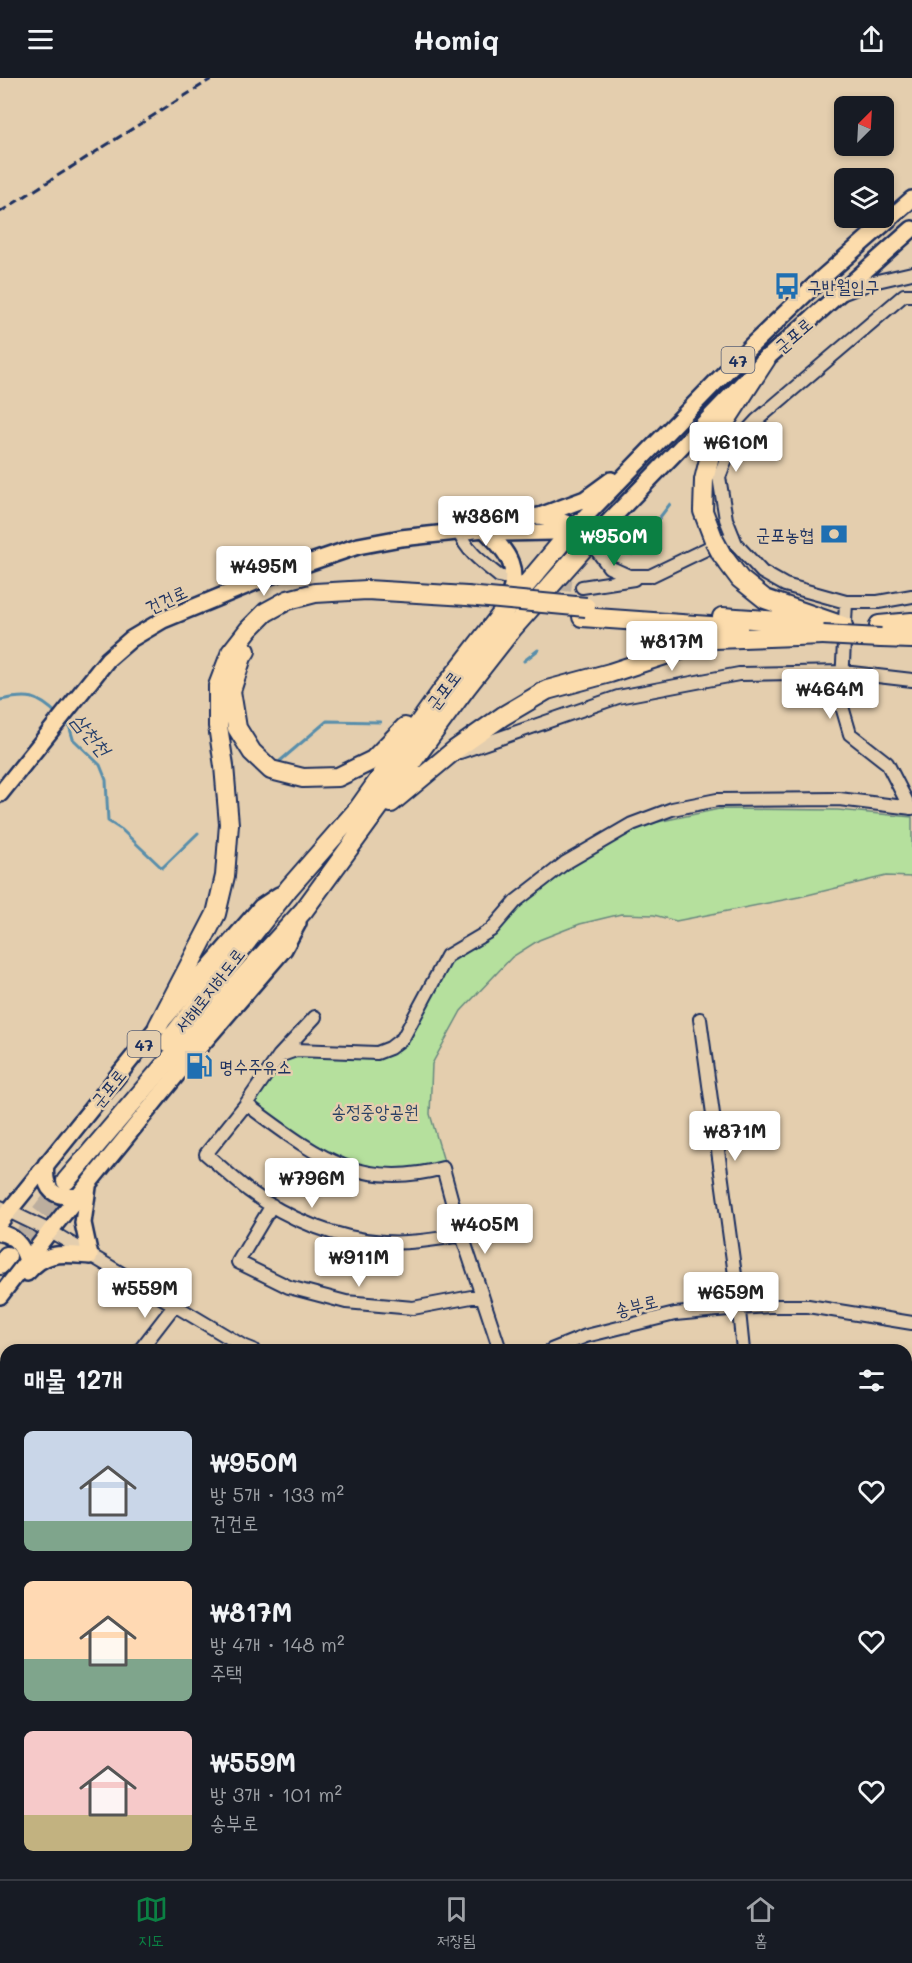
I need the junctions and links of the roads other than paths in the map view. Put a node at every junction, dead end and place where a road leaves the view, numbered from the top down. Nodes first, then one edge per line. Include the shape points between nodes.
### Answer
1 (912, 199) edge
2 (912, 229) edge
3 (912, 273) edge
4 (840, 294) junction
5 (912, 296) edge
6 (766, 359) junction
7 (620, 482) junction
8 (538, 516) junction
9 (484, 529) junction
10 (572, 530) junction
11 (459, 532) junction
12 (733, 536) junction
13 (590, 541) junction
14 (650, 576) junction
15 (503, 577) dead end
16 (582, 587) tunnel mouth
17 (912, 596) edge
18 (466, 602) junction
19 (846, 602) junction
20 (500, 617) junction
21 (912, 622) edge
22 (843, 626) junction
23 (824, 629) junction
24 (880, 632) junction
25 (912, 639) edge
26 (843, 672) junction
27 (912, 680) edge
28 (441, 692) junction
29 (445, 758) junction
30 (0, 794) edge
31 (911, 808) edge
32 (369, 822) junction
33 (289, 888) junction
34 (304, 910) junction
35 (315, 1017) dead end
36 (700, 1019) dead end
37 (158, 1026) junction
38 (279, 1056) junction
39 (246, 1104) junction
40 (57, 1173) junction
41 (84, 1191) junction
42 (272, 1205) junction
43 (3, 1213) edge
44 (50, 1232) junction
45 (0, 1233) edge
46 (462, 1235) junction
47 (90, 1256) junction
48 (27, 1261) junction
49 (482, 1295) junction
50 (0, 1296) edge
51 (174, 1306) junction
52 (0, 1307) edge
53 (739, 1308) junction
54 (912, 1323) edge
55 (145, 1344) edge
56 (240, 1344) edge
57 (498, 1344) edge
58 (566, 1344) edge
59 (742, 1344) edge

1 - 7 main road, 군포로 / 47 via 751,346
2 - 4 main road, 군포로 / 47
3 - 4 street
4 - 6 main road, 군포로 / 47
5 - 12 street via 904,295 861,331 757,420 730,449 719,477
6 - 13 main road, 군포로 / 47
6 - 22 highway via 714,439 704,480 703,511 718,548 740,579 765,599
7 - 8 main road via 612,479 585,499
7 - 10 main road, 군포로 / 47
8 - 9 main road, 건건로
8 - 10 main road, 건건로 via 566,523
9 - 10 main road, 건건로 via 498,533
9 - 11 main road, 건건로
9 - 20 main road via 504,548 514,571 513,589
10 - 13 main road, 건건로
10 - 20 highway, 군포로 / 47
11 - 15 street via 473,555
11 - 30 main road, 건건로 via 358,546 270,576 163,620 131,639 108,659
12 - 14 street
12 - 19 street via 762,572 785,585
13 - 14 street, 건건로 via 609,567 629,576
13 - 32 highway, 군포로 / 47 via 513,628
14 - 16 street
17 - 19 street
18 - 23 highway, bridge
18 - 28 highway via 316,603 289,612 264,630 242,657 231,691 237,728 252,752 272,770 303,778 338,777 373,760
18 - 37 highway via 367,590 315,593 288,600 266,612 231,652 218,687 218,726 230,824 225,876 216,914
19 - 26 street
20 - 28 highway, 군포로 / 47
21 - 24 highway
22 - 23 highway
22 - 24 highway
23 - 24 highway, bridge
23 - 29 highway via 714,639 547,690
24 - 25 highway
26 - 27 street
26 - 29 street via 739,674 618,697
26 - 31 street via 841,704 850,735 887,763
28 - 33 highway, 군포로 / 47 via 358,809
29 - 32 highway
31 - 38 street via 839,799 717,800 672,809 632,824 565,863 516,901 491,930 447,956 403,1038 390,1048 377,1053 296,1050
32 - 34 highway, 군포로 / 47
33 - 37 main road, 군포로 / 47 via 261,907
33 - 40 highway, 서해로지하도로 / 47 via 181,1026
34 - 40 highway, 서해로지하도로 / 47
34 - 41 main road, 군포로 / 47 via 284,949
35 - 38 street
36 - 53 street
37 - 40 main road, 군포로 / 47
38 - 39 street
39 - 42 street via 206,1154
39 - 46 street via 307,1148 350,1170 391,1176 419,1175 442,1168
40 - 41 main road via 45,1177 55,1194 66,1198
40 - 43 main road, 군포로 / 47
41 - 44 main road, 군포로 / 47
41 - 47 main road via 83,1222
42 - 46 street via 303,1222 356,1238 429,1241
42 - 49 street via 238,1262 289,1287 346,1302 412,1308
43 - 44 street
44 - 47 street
44 - 48 main road, 47
45 - 48 main road via 16,1240
46 - 49 street
47 - 51 street
47 - 52 main road via 46,1256 34,1264
48 - 50 main road, 47
49 - 57 street
51 - 55 street
51 - 56 street
53 - 54 street, 송부로 via 808,1306
53 - 58 street, 송부로 via 675,1314
53 - 59 street

